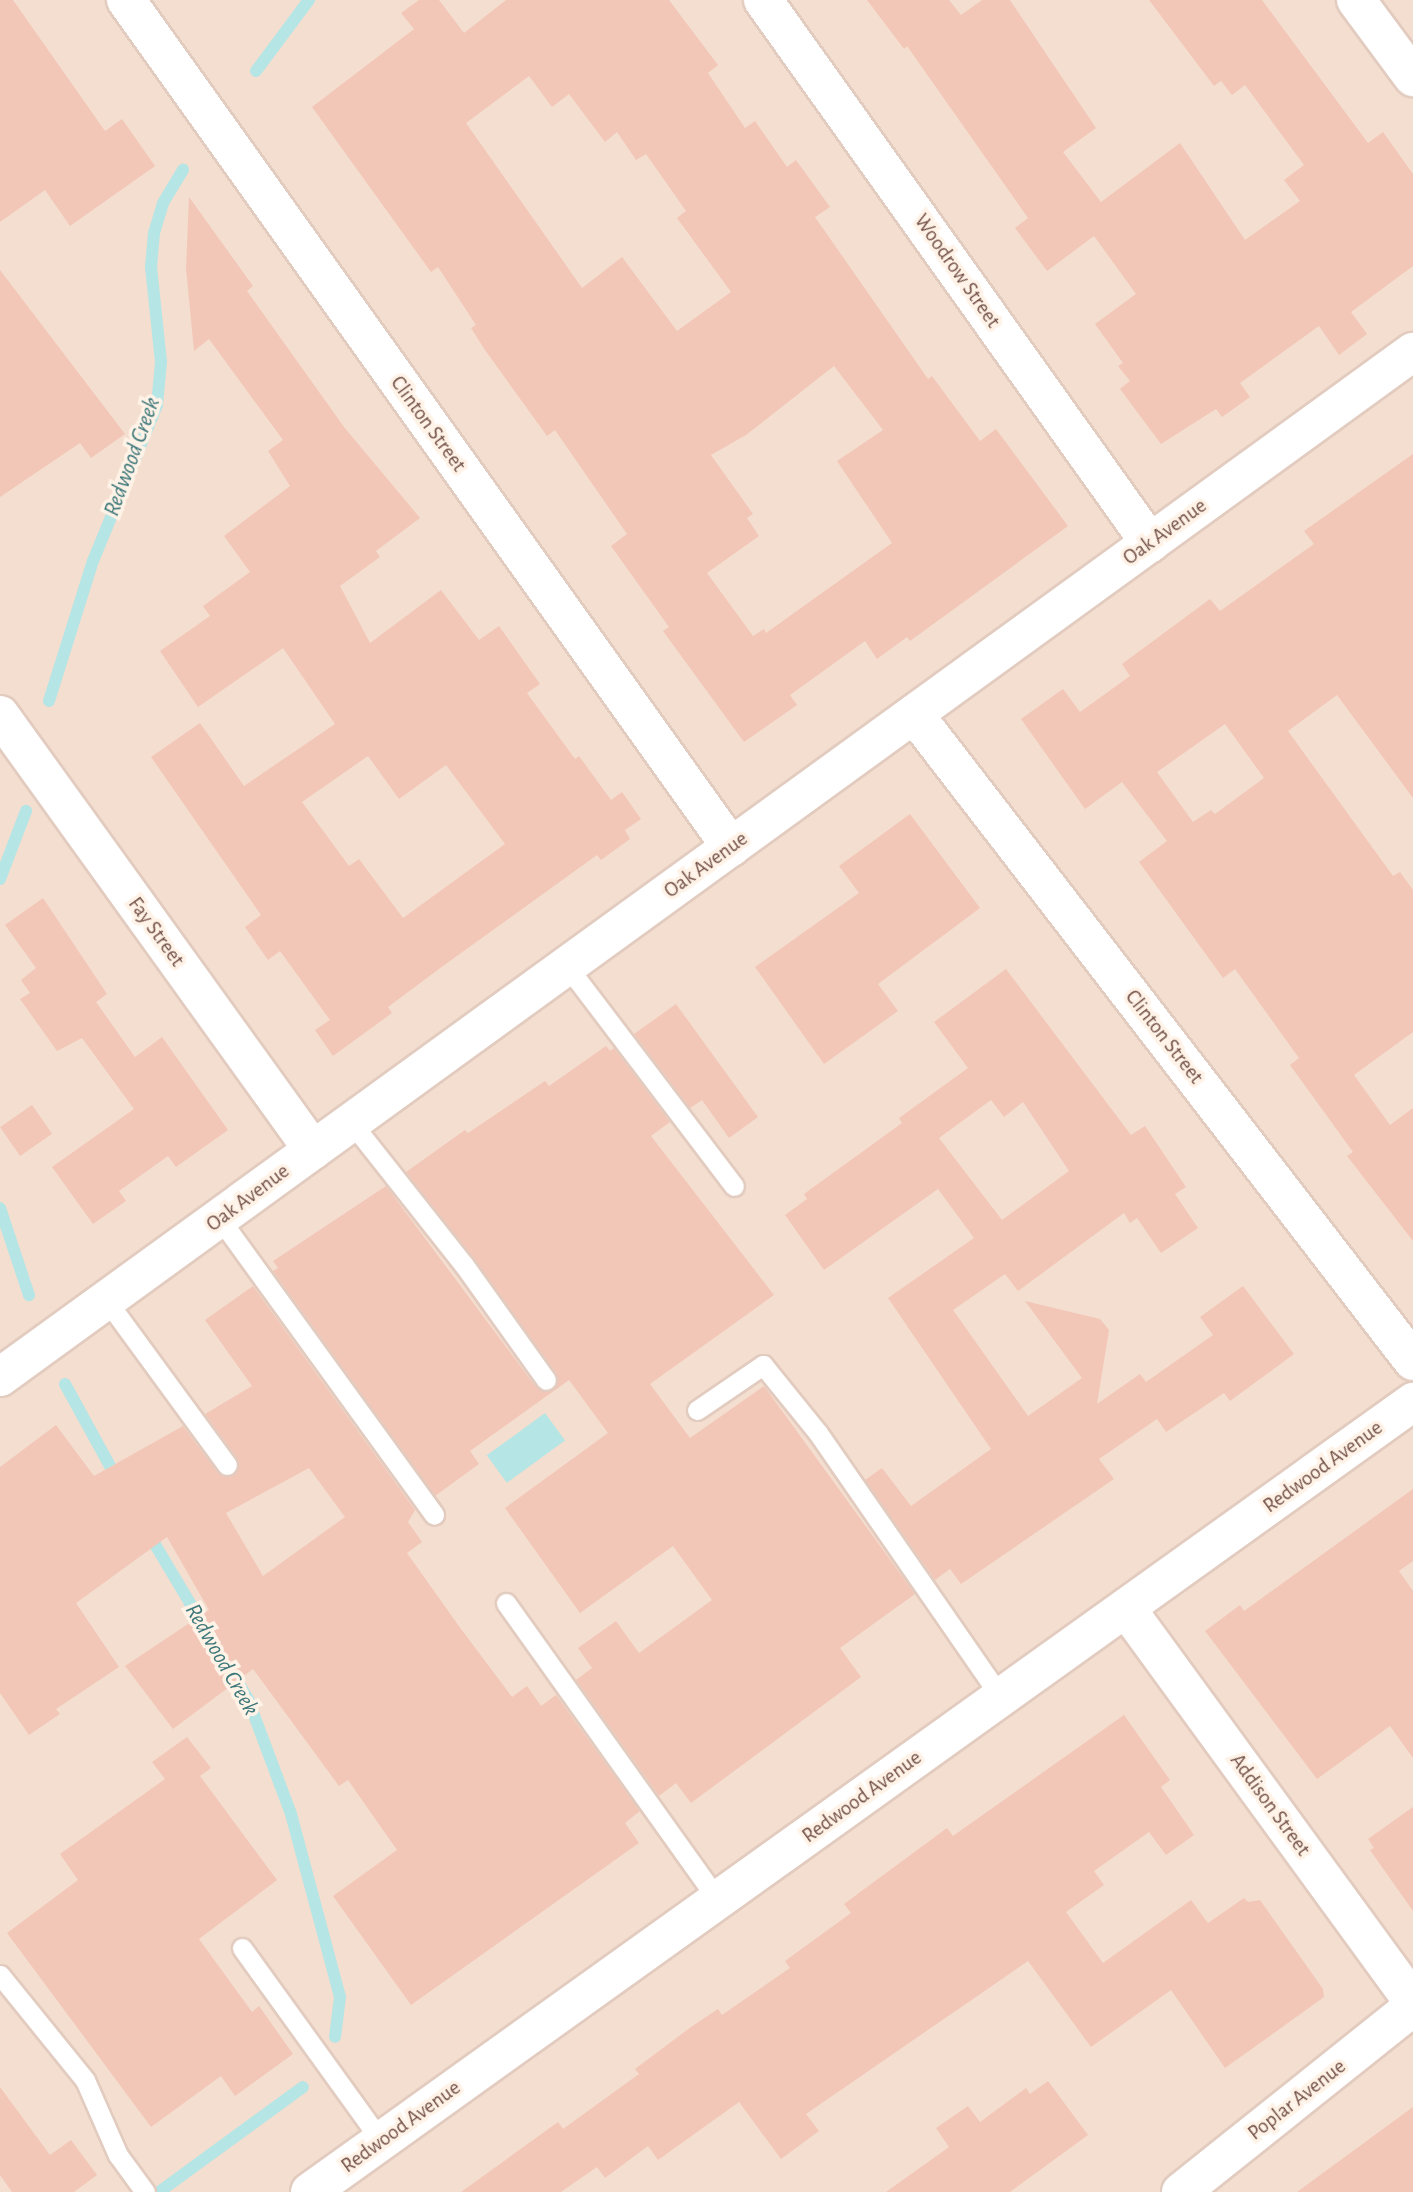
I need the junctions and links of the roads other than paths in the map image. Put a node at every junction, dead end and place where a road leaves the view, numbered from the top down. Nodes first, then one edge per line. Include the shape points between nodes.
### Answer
1 (126, 0) edge
2 (763, 0) edge
3 (1356, 0) edge
4 (1413, 77) edge
5 (1413, 352) edge
6 (1150, 543) junction
7 (914, 714) junction
8 (0, 715) edge
9 (730, 847) junction
10 (567, 966) junction
11 (351, 1122) junction
12 (313, 1150) junction
13 (734, 1186) dead end
14 (220, 1219) junction
15 (107, 1301) junction
16 (1413, 1361) edge
17 (0, 1377) edge
18 (546, 1380) dead end
19 (1413, 1402) edge
20 (697, 1410) dead end
21 (227, 1465) dead end
22 (434, 1515) dead end
23 (506, 1603) dead end
24 (1126, 1608) junction
25 (1001, 1698) junction
26 (718, 1899) junction
27 (242, 1948) dead end
28 (0, 1975) edge
29 (1413, 2002) edge
30 (1413, 2007) edge
31 (381, 2141) junction
32 (143, 2190) edge
33 (310, 2192) edge
34 (1181, 2192) edge

1 - 9 street, Clinton Street
2 - 6 street, Woodrow Street
3 - 4 street
5 - 6 street, Oak Avenue
6 - 7 street, Oak Avenue
7 - 9 street, Oak Avenue
7 - 16 street, Clinton Street
8 - 12 street, Fay Street
9 - 10 street, Oak Avenue
10 - 11 street, Oak Avenue
10 - 13 lane
11 - 12 street, Oak Avenue
11 - 18 lane via 464,1265
12 - 14 street, Oak Avenue
14 - 15 street, Oak Avenue
14 - 22 lane
15 - 17 street, Oak Avenue
15 - 21 lane
19 - 24 street, Redwood Avenue
20 - 25 lane via 763,1365 818,1433
23 - 26 lane
24 - 25 street, Redwood Avenue
24 - 29 street, Addison Street
25 - 26 street, Redwood Avenue
26 - 31 street, Redwood Avenue
27 - 31 lane
28 - 32 lane via 85,2080 118,2155
30 - 34 street, Poplar Avenue
31 - 33 street, Redwood Avenue

